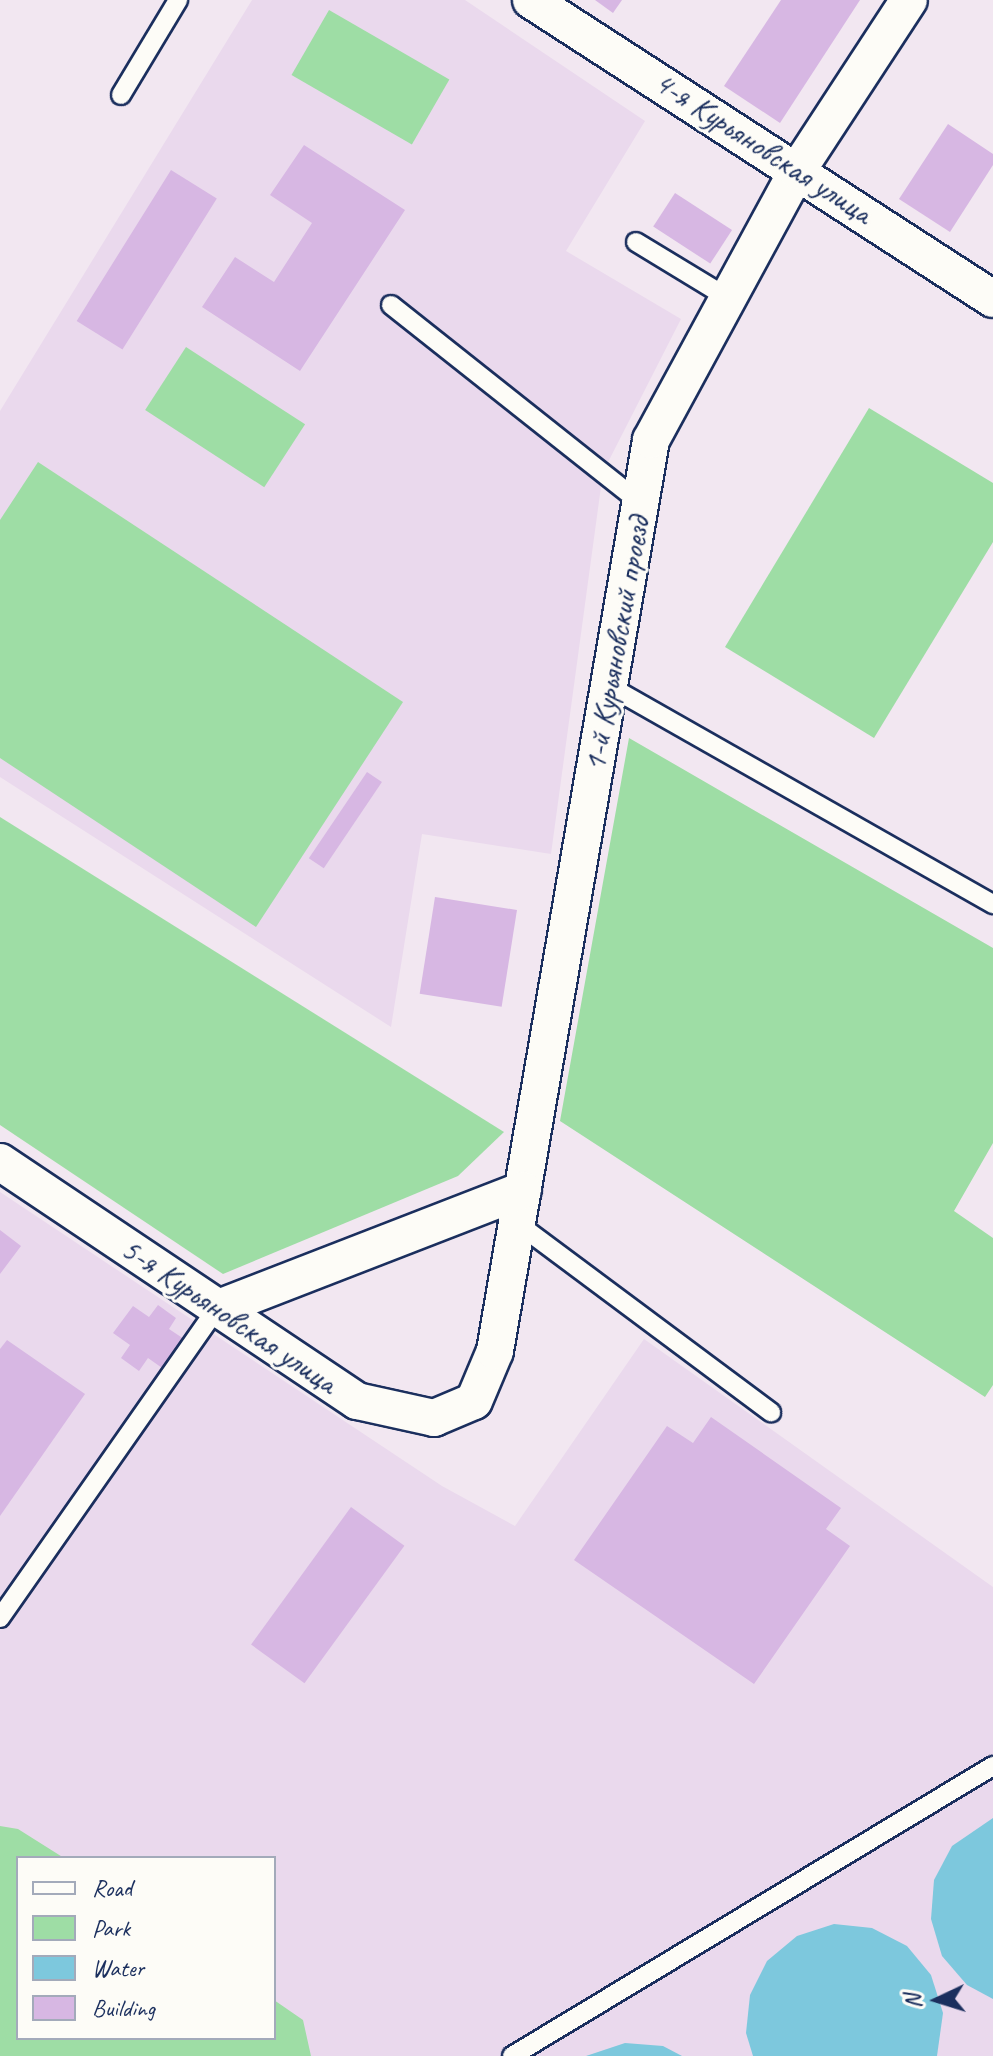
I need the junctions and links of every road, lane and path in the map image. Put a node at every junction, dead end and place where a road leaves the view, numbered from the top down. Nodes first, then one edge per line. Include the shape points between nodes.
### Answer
1 (178, 0) edge
2 (531, 0) edge
3 (909, 0) edge
4 (121, 95) dead end
5 (797, 171) junction
6 (636, 242) dead end
7 (728, 298) junction
8 (993, 299) edge
9 (391, 305) dead end
10 (641, 503) junction
11 (609, 686) junction
12 (993, 904) edge
13 (0, 1162) edge
14 (520, 1206) junction
15 (216, 1309) junction
16 (474, 1401) joint
17 (771, 1412) dead end
18 (0, 1618) edge
19 (993, 1766) edge
20 (512, 2056) edge

1 - 4 lane
2 - 5 street, 4-я Курьяновская улица
3 - 5 street, 1-й Курьяновский проезд
5 - 7 street, 1-й Курьяновский проезд
5 - 8 street, 4-я Курьяновская улица
6 - 7 lane
7 - 10 street, 1-й Курьяновский проезд via 651,440
9 - 10 lane
10 - 11 street, 1-й Курьяновский проезд
11 - 12 lane
11 - 14 street, 1-й Курьяновский проезд
13 - 15 street, 5-я Курьяновская улица
14 - 15 street
14 - 16 street, 1-й Курьяновский проезд via 495,1351
14 - 17 lane
15 - 16 street, 5-я Курьяновская улица via 357,1401 434,1418
15 - 18 lane
19 - 20 lane

